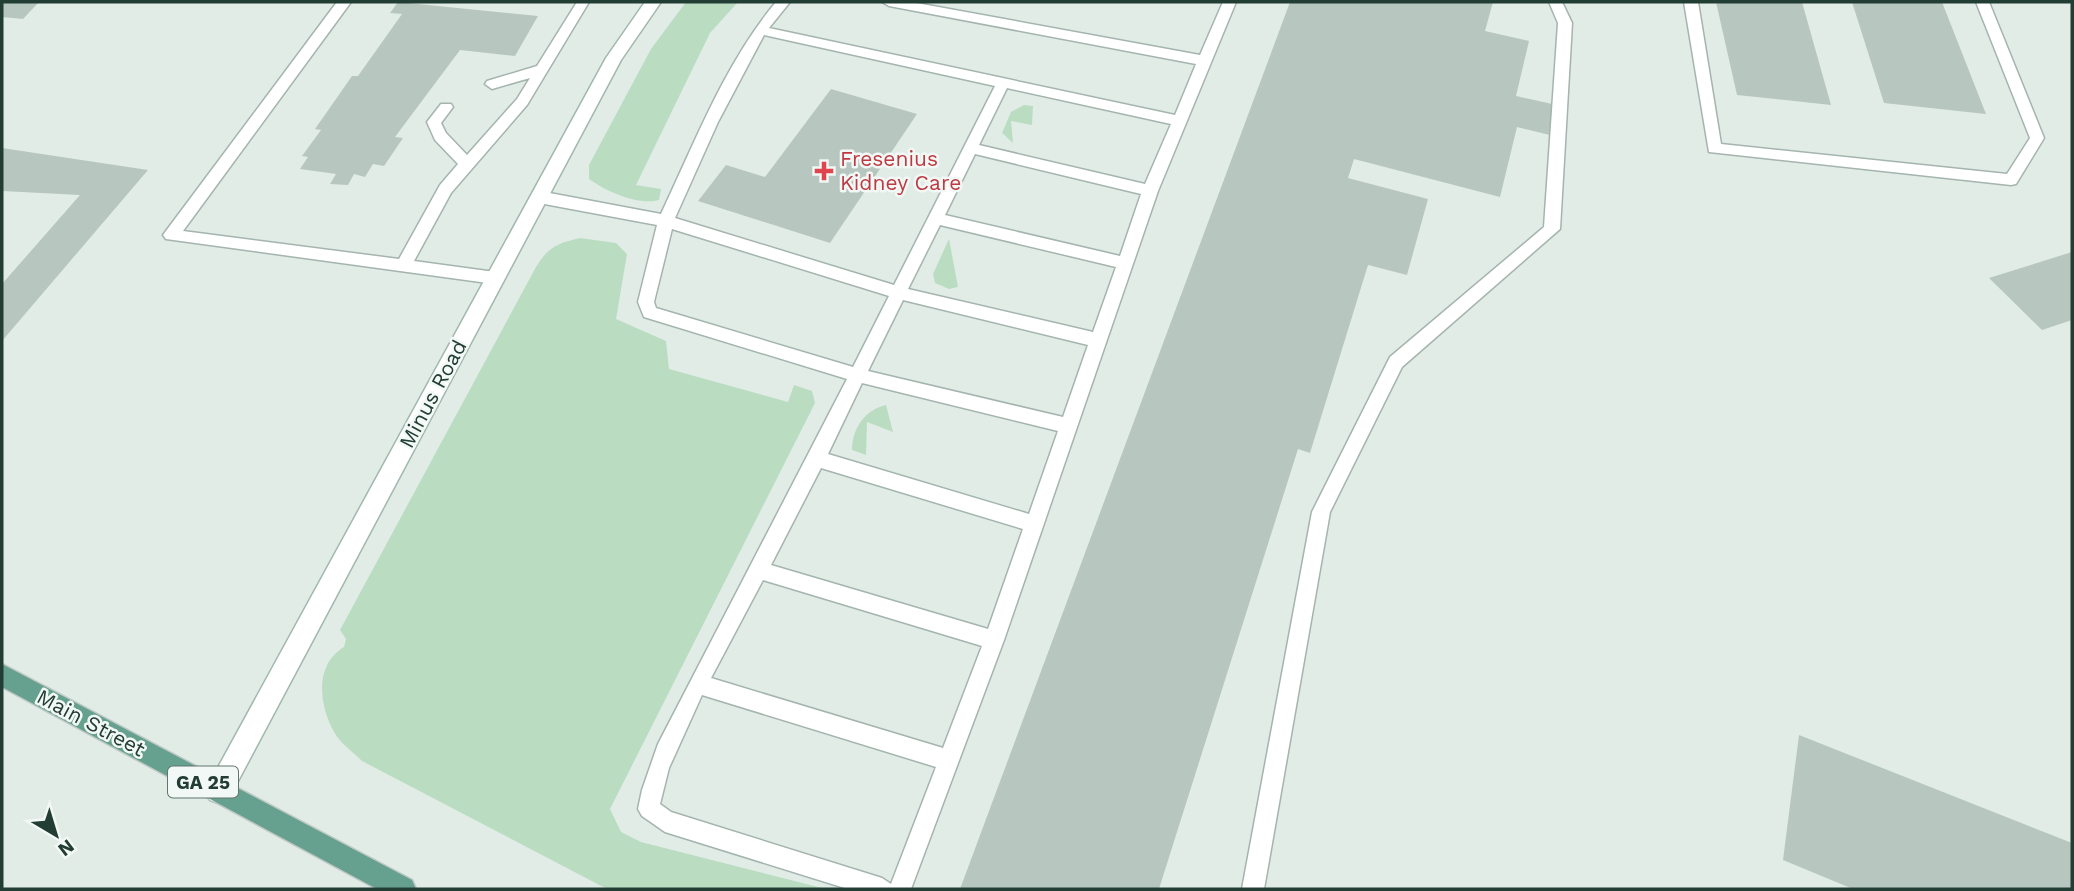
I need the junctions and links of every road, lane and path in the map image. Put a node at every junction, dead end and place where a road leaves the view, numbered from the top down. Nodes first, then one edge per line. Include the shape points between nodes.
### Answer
1 (344, 2) edge
2 (583, 2) edge
3 (653, 2) edge
4 (783, 2) edge
5 (889, 2) edge
6 (1226, 2) edge
7 (1556, 2) edge
8 (1691, 2) edge
9 (1982, 2) edge
10 (760, 30) junction
11 (1205, 61) junction
12 (543, 69) junction
13 (1003, 83) junction
14 (492, 84) dead end
15 (446, 107) dead end
16 (1180, 121) junction
17 (971, 148) junction
18 (466, 163) junction
19 (1150, 191) junction
20 (539, 197) junction
21 (934, 218) junction
22 (666, 221) junction
23 (1126, 262) junction
24 (403, 266) junction
25 (495, 278) junction
26 (896, 292) junction
27 (1097, 340) junction
28 (857, 375) junction
29 (1068, 426) junction
30 (818, 459) junction
31 (1034, 524) junction
32 (758, 570) junction
33 (994, 640) junction
34 (2, 675) edge
35 (698, 684) junction
36 (948, 760) junction
37 (219, 790) junction
38 (403, 889) edge
39 (882, 889) edge
40 (900, 889) edge
41 (1253, 889) edge

1 - 24 lane via 171,235
2 - 12 lane
3 - 20 street, Minus Road via 614,58
4 - 10 lane
5 - 11 lane
6 - 11 lane
7 - 41 lane via 1565,23 1552,229 1396,362 1321,512
8 - 9 lane via 1714,148 2011,180 2037,138
10 - 13 lane
10 - 22 lane
11 - 16 lane
12 - 14 lane
12 - 18 lane via 509,118
13 - 16 lane
13 - 17 lane
15 - 18 lane via 434,122 440,136
16 - 19 lane
17 - 19 lane
17 - 21 lane
18 - 24 lane via 445,189
19 - 23 lane
20 - 22 lane
20 - 25 street, Minus Road
21 - 23 lane
21 - 26 lane
22 - 26 lane
22 - 28 lane via 646,302 650,312
23 - 27 lane
24 - 25 lane
25 - 37 street, Minus Road
26 - 27 lane
26 - 28 lane
27 - 29 lane
28 - 29 lane
28 - 30 lane
29 - 31 lane
30 - 31 lane
30 - 32 lane
31 - 33 lane
32 - 33 lane
32 - 35 lane
33 - 36 lane
34 - 37 main road, Main Street / GA 25
35 - 36 lane
35 - 39 lane via 650,789 649,809 665,821
36 - 40 lane
37 - 38 main road, Main Street / GA 25

